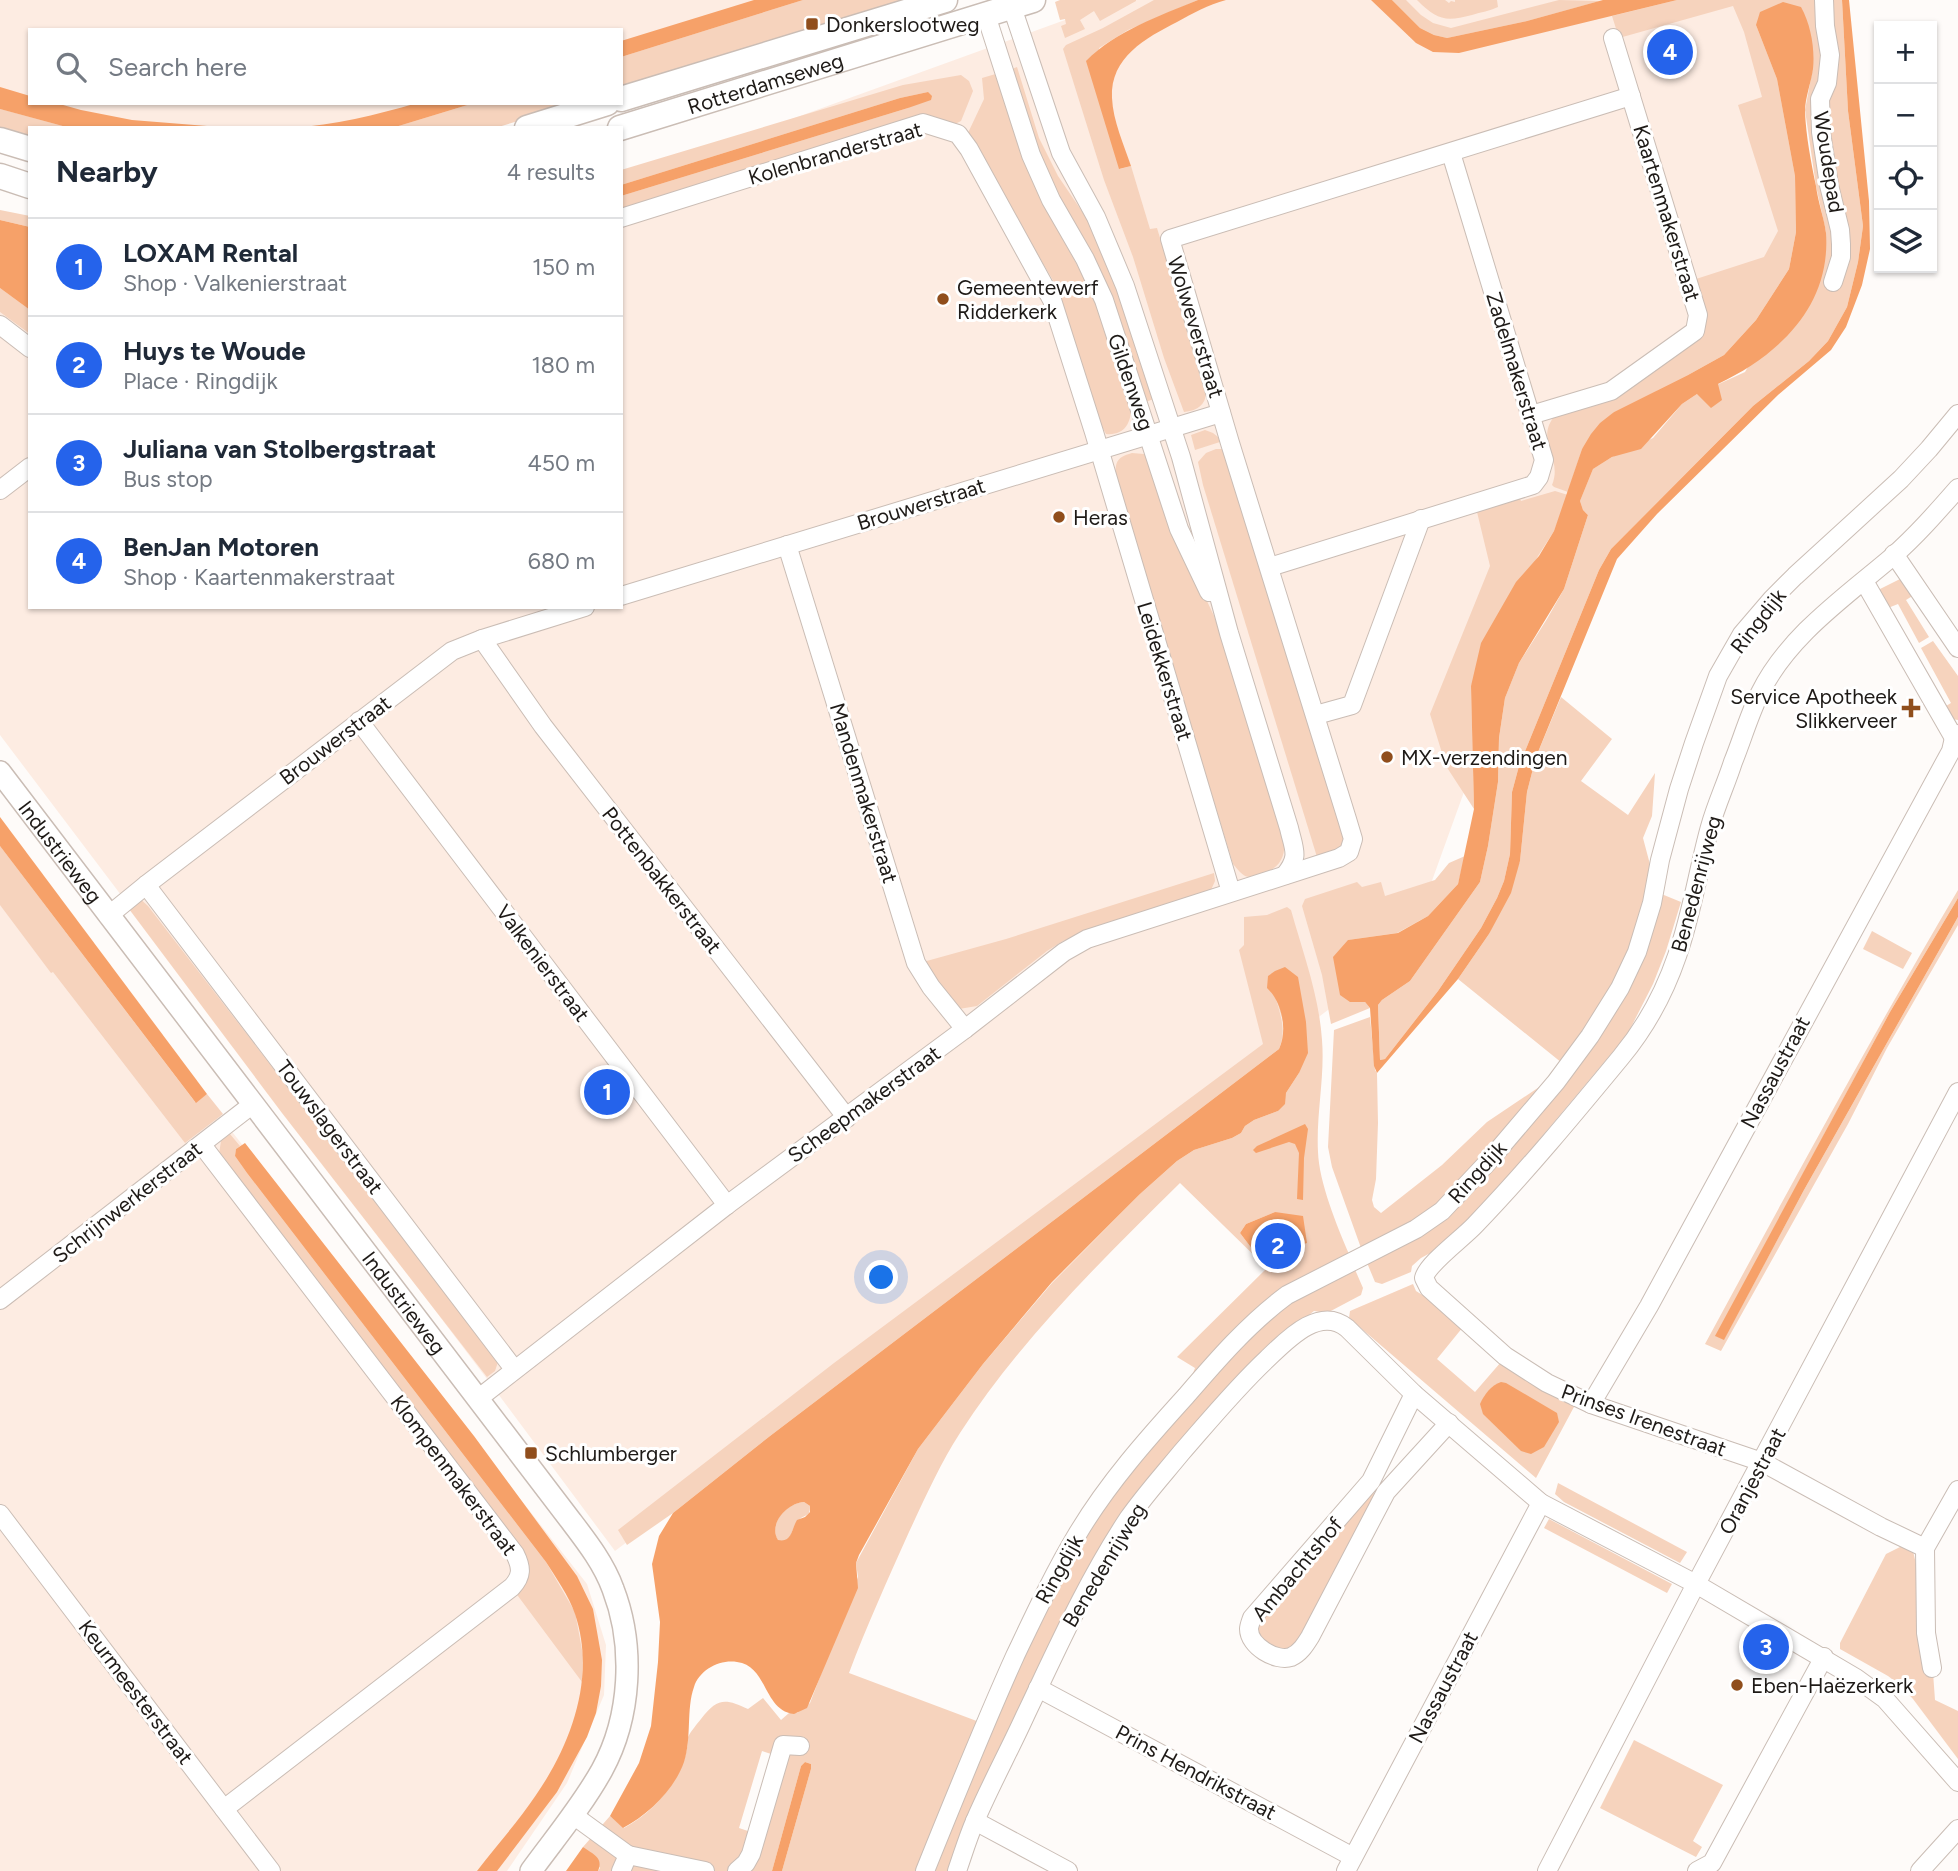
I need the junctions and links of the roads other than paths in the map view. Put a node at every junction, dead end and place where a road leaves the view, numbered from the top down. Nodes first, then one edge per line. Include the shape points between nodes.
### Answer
1 (945, 0) edge
2 (1824, 0) edge
3 (1018, 2) edge
4 (984, 7) edge
5 (1613, 38) dead end
6 (1631, 96) junction
7 (623, 98) edge
8 (601, 105) edge
9 (533, 126) edge
10 (623, 127) edge
11 (0, 139) edge
12 (28, 148) edge
13 (1451, 153) junction
14 (0, 176) edge
15 (28, 185) edge
16 (623, 217) edge
17 (1833, 282) dead end
18 (0, 325) edge
19 (28, 346) edge
20 (1221, 413) junction
21 (1958, 414) edge
22 (1531, 415) junction
23 (1171, 428) junction
24 (1149, 434) junction
25 (1099, 449) junction
26 (28, 469) edge
27 (1958, 488) edge
28 (0, 490) edge
29 (1422, 519) junction
30 (787, 545) junction
31 (1895, 554) junction
32 (1270, 567) junction
33 (1864, 581) junction
34 (623, 595) edge
35 (572, 609) edge
36 (553, 612) edge
37 (1229, 633) junction
38 (482, 639) junction
39 (1958, 648) edge
40 (1316, 715) junction
41 (359, 721) junction
42 (1956, 736) edge
43 (0, 772) edge
44 (1285, 875) junction
45 (146, 885) junction
46 (1231, 892) junction
47 (108, 916) junction
48 (965, 1029) junction
49 (1958, 1092) edge
50 (253, 1104) junction
51 (847, 1118) junction
52 (202, 1145) junction
53 (727, 1205) junction
54 (1424, 1278) joint
55 (0, 1300) edge
56 (514, 1369) junction
57 (1415, 1394) junction
58 (479, 1398) junction
59 (1591, 1404) junction
60 (1448, 1423) junction
61 (1762, 1462) junction
62 (1371, 1481) junction
63 (1958, 1490) edge
64 (1386, 1492) junction
65 (1541, 1503) junction
66 (0, 1514) edge
67 (1925, 1548) junction
68 (1696, 1584) junction
69 (1824, 1657) junction
70 (1932, 1668) dead end
71 (1038, 1688) junction
72 (800, 1746) dead end
73 (1958, 1782) edge
74 (224, 1809) junction
75 (573, 1815) junction
76 (975, 1821) junction
77 (1958, 1829) edge
78 (625, 1863) edge
79 (1349, 1864) edge
80 (271, 1871) edge
81 (531, 1871) edge
82 (705, 1871) edge
83 (737, 1871) edge
84 (925, 1871) edge
85 (957, 1871) edge
86 (1068, 1871) edge
87 (1547, 1871) edge
88 (1697, 1871) edge
89 (1920, 1871) edge

1 - 7 main road, Rotterdamseweg
2 - 17 street, Woudepad via 1830,55 1820,99 1821,132 1841,244
3 - 4 main road, Rotterdamseweg
3 - 23 street, Gildenweg via 1061,153 1096,217 1125,286
4 - 10 main road, Rotterdamseweg
4 - 24 street, Gildenweg via 1031,155 1095,278
5 - 6 street, Kaartenmakerstraat
6 - 13 street, Wolweverstraat
6 - 22 street, Kaartenmakerstraat via 1698,315 1695,331 1611,391
8 - 9 main road
11 - 12 main road
13 - 20 street, Wolweverstraat via 1170,239
13 - 22 street, Zadelmakerstraat
14 - 15 main road
16 - 25 street, Kolenbranderstraat via 923,123 958,134 1052,300
18 - 19 street
20 - 23 street, Brouwerstraat
20 - 32 street, Wolweverstraat
21 - 84 street, Ringdijk via 1901,479 1801,570 1742,634 1718,676 1686,766 1637,952 1620,988 1556,1082 1441,1211 1416,1229 1287,1294 1261,1315 1114,1479 1041,1601
22 - 29 street, Zadelmakerstraat via 1544,460 1532,485
23 - 24 street, Brouwerstraat
23 - 37 street, Gildenweg
24 - 25 street, Brouwerstraat
24 - 37 street, Gildenweg via 1179,529
25 - 30 street, Brouwerstraat
25 - 46 street, Leidekkerstraat
26 - 28 street
27 - 31 street, Benedenrijweg
29 - 32 street, Zadelmakerstraat
29 - 40 street via 1352,705
30 - 34 street, Brouwerstraat
30 - 48 street, Mandenmakerstraat via 916,963
31 - 33 street, Benedenrijweg
31 - 39 street
32 - 40 street, Wolweverstraat
33 - 42 street
33 - 54 street, Benedenrijweg via 1787,651 1760,692 1711,825 1677,958 1634,1041 1498,1201 1432,1264
35 - 36 street, Brouwerstraat
36 - 38 street, Brouwerstraat
37 - 44 street, Gildenweg via 1295,853 1294,864
38 - 41 street, Brouwerstraat via 452,651
38 - 51 street, Pottenbakkerstraat via 543,726
40 - 44 street, Wolweverstraat via 1353,839 1349,852 1339,858
41 - 45 street, Brouwerstraat
41 - 53 street, Valkenierstraat
42 - 59 street, Nassaustraat via 1649,1306
43 - 47 street, Industrieweg
44 - 46 street, Scheepmakerstraat
45 - 47 street, Brouwerstraat
45 - 56 street, Touwslagerstraat
46 - 48 street, Scheepmakerstraat via 1087,939 1064,951
47 - 50 street, Industrieweg
48 - 51 street, Scheepmakerstraat
49 - 61 street, Oranjestraat
50 - 52 street, Schrijnwerkerstraat
50 - 58 street, Industrieweg
51 - 53 street, Scheepmakerstraat
52 - 55 street, Schrijnwerkerstraat
52 - 74 street, Klompenmakerstraat via 515,1554 521,1572 512,1587
53 - 56 street, Scheepmakerstraat
54 - 59 street, Prinses Irenestraat via 1429,1288 1505,1356 1547,1384
56 - 58 street, Scheepmakerstraat
57 - 60 street
57 - 62 street, Ambachtshof
57 - 71 street, Benedenrijweg via 1340,1323 1331,1320 1298,1331 1256,1369 1147,1493 1098,1567
58 - 75 street, Industrieweg via 592,1549 613,1588 624,1624 622,1717 602,1771
59 - 61 street, Prinses Irenestraat
60 - 64 street, Ambachtshof
60 - 65 street
61 - 67 street, Prinses Irenestraat
61 - 68 street, Oranjestraat
62 - 64 street
62 - 64 street, Ambachtshof via 1252,1618 1249,1630 1264,1650 1289,1658 1306,1644
63 - 67 street
65 - 68 street
65 - 79 street, Nassaustraat
66 - 74 street, Keurmeesterstraat
67 - 70 street via 1926,1633
68 - 69 street
68 - 87 street, Oranjestraat
69 - 73 street via 1885,1699
69 - 88 street via 1712,1863
71 - 76 street, Benedenrijweg
71 - 79 street, Prins Hendrikstraat
72 - 83 street via 783,1745 751,1854
74 - 80 street, Keurmeesterstraat
75 - 78 street
75 - 81 street, Industrieweg
76 - 85 street, Benedenrijweg
76 - 86 street
77 - 89 street
78 - 82 street

